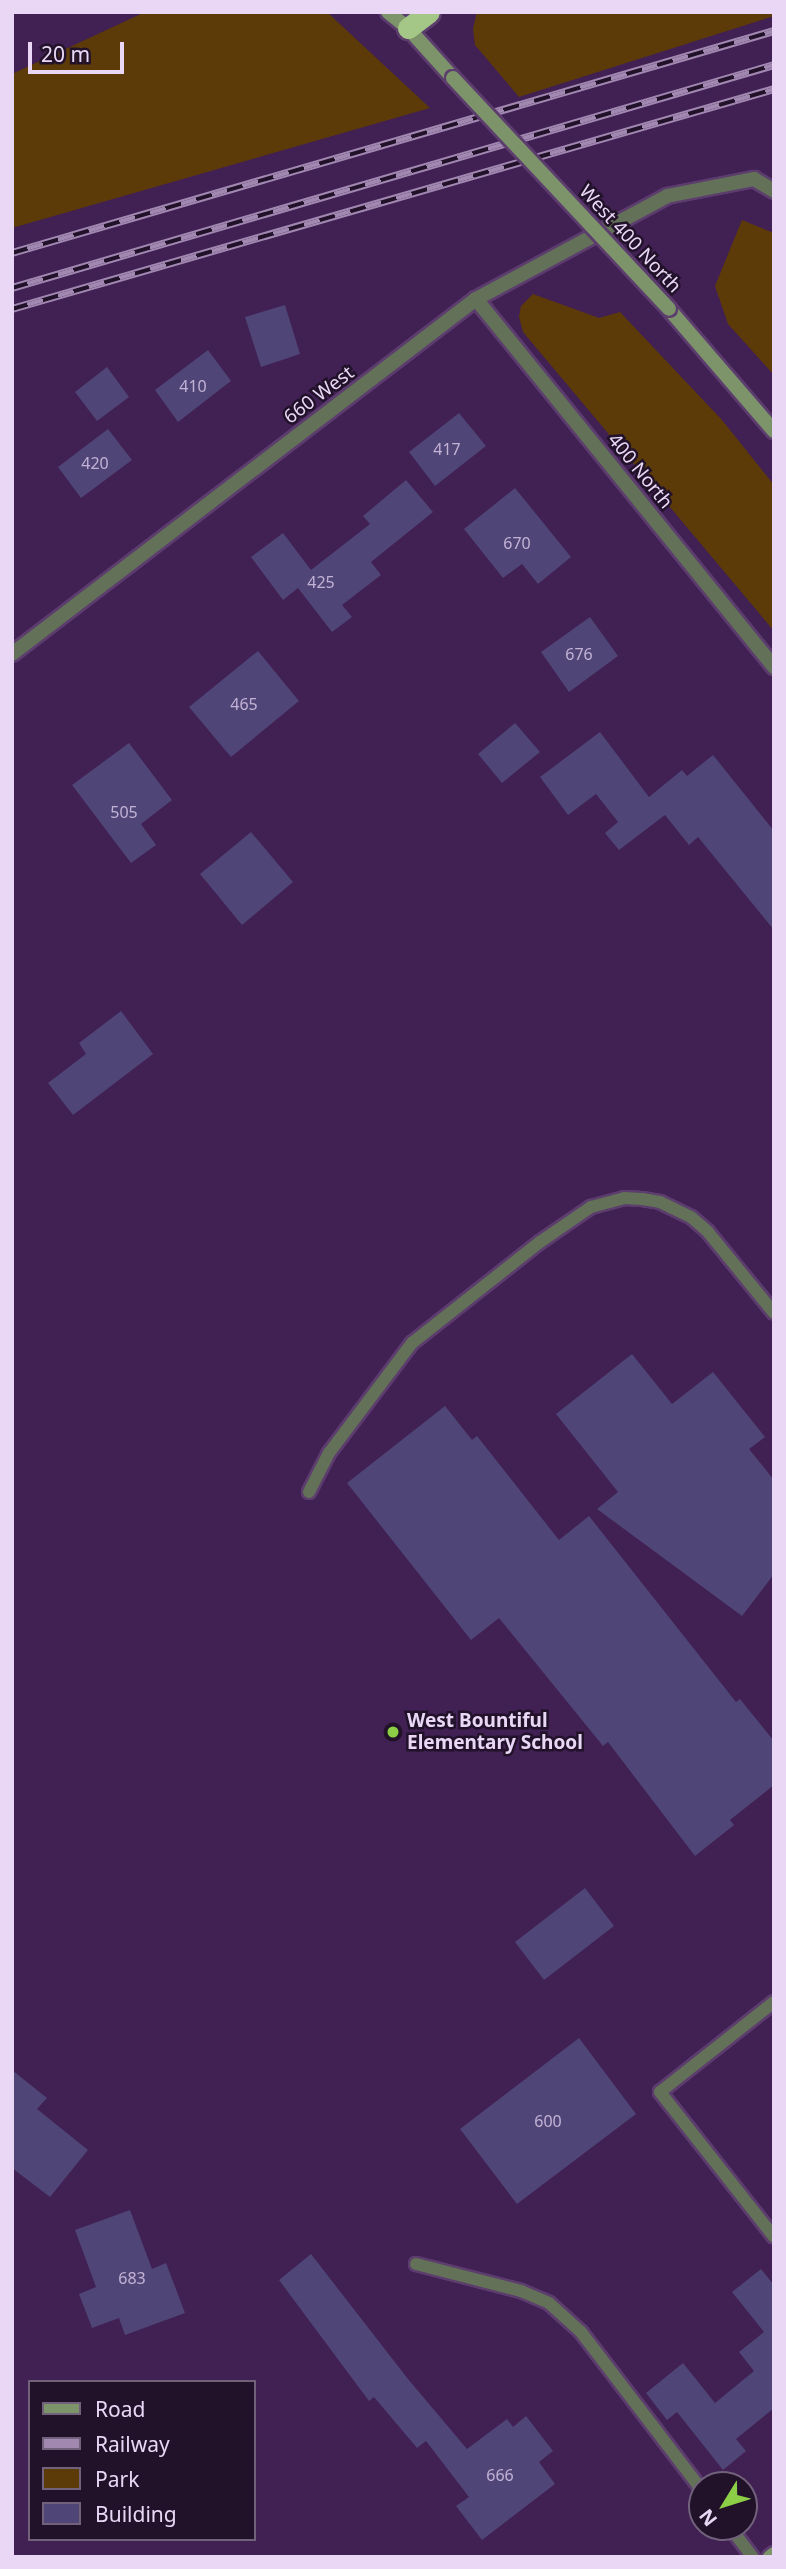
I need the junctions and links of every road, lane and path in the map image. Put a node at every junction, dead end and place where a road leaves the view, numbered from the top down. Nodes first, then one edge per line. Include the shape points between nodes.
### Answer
1 (388, 12) edge
2 (429, 12) edge
3 (404, 20) edge
4 (774, 191) edge
5 (476, 299) junction
6 (774, 431) edge
7 (12, 654) edge
8 (774, 667) edge
9 (774, 1313) edge
10 (309, 1492) dead end
11 (774, 2002) edge
12 (774, 2236) edge
13 (416, 2264) dead end
14 (688, 2472) edge
15 (741, 2541) edge
16 (753, 2557) edge

1 - 3 street
2 - 3 highway
3 - 6 street, West 400 North, bridge via 669,309
4 - 5 street, 660 West via 754,179 667,196
5 - 7 street, 660 West
5 - 8 street, 400 North
9 - 10 lane via 691,1217 642,1199 624,1198 592,1207 412,1343 329,1453
11 - 12 lane via 660,2092
13 - 14 lane via 521,2291 549,2303 581,2332
15 - 16 lane

